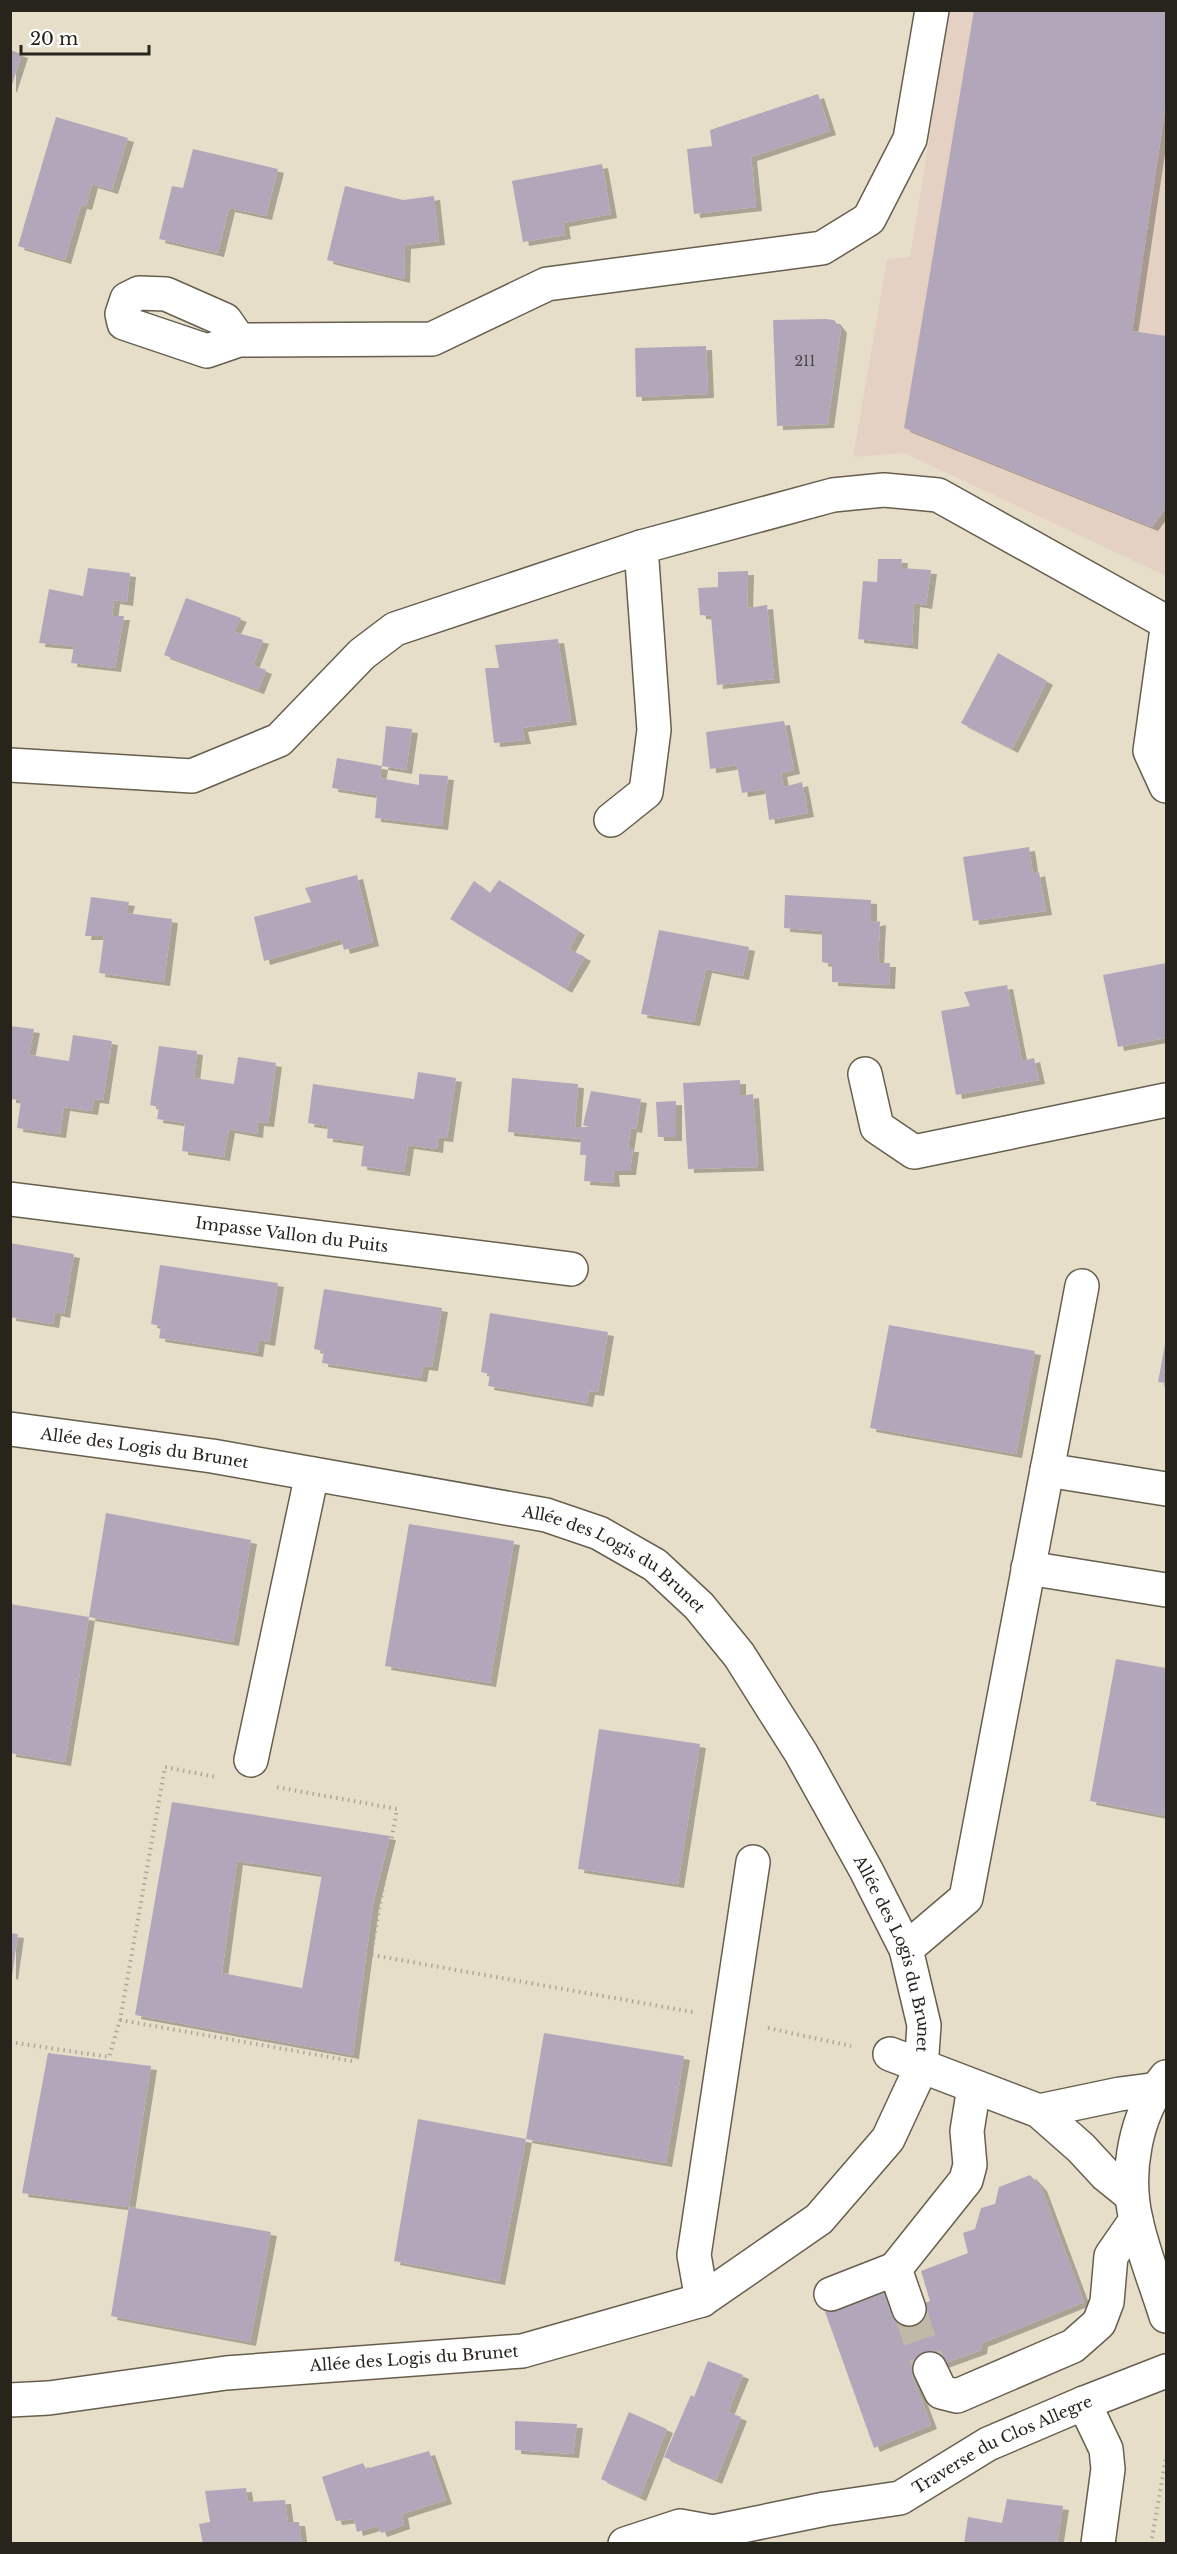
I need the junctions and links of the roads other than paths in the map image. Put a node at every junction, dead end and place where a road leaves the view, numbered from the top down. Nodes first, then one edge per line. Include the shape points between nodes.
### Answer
1 (932, 10) edge
2 (239, 340) dead end
3 (641, 547) junction
4 (1167, 622) edge
5 (1167, 636) edge
6 (10, 765) edge
7 (1167, 786) edge
8 (611, 820) dead end
9 (865, 1074) dead end
10 (1167, 1100) edge
11 (10, 1199) edge
12 (571, 1269) dead end
13 (1082, 1286) dead end
14 (10, 1429) edge
15 (1047, 1470) junction
16 (312, 1474) junction
17 (1167, 1489) edge
18 (1028, 1568) junction
19 (1167, 1590) edge
20 (250, 1760) dead end
21 (753, 1862) dead end
22 (906, 1949) junction
23 (890, 2054) road end
24 (921, 2068) junction
25 (1163, 2085) edge
26 (974, 2087) junction
27 (1039, 2112) junction
28 (1144, 2230) edge
29 (895, 2270) junction
30 (831, 2294) dead end
31 (702, 2300) junction
32 (909, 2309) tunnel mouth
33 (1167, 2316) edge
34 (930, 2369) tunnel mouth
35 (1167, 2371) edge
36 (10, 2400) edge
37 (1084, 2403) junction
38 (704, 2538) edge
39 (625, 2544) edge
40 (1098, 2544) edge

1 - 2 street via 910,139 869,219 822,248 547,284 432,339
3 - 4 street via 832,495 884,490 938,495
3 - 6 street via 395,629 362,654 279,740 192,776
3 - 8 street via 654,730 646,792
5 - 7 street via 1150,751
9 - 10 street via 877,1127 915,1152
11 - 12 street, Impasse Vallon du Puits
13 - 15 street
14 - 16 street, Allée des Logis du Brunet via 212,1456
15 - 17 street
15 - 18 street
16 - 20 street
16 - 22 street, Allée des Logis du Brunet via 546,1515 599,1533 655,1565 699,1606 739,1655 806,1762
18 - 19 street
18 - 22 street via 966,1898
21 - 31 street via 694,2254
22 - 24 street, Allée des Logis du Brunet via 924,2025
23 - 24 street, Allée des Logis du Brunet
24 - 26 street, Allée des Logis du Brunet
24 - 31 street, Allée des Logis du Brunet via 888,2139 819,2219
25 - 27 street
25 - 28 street via 1143,2117 1136,2141
26 - 27 street, Allée des Logis du Brunet
26 - 29 street via 967,2131 970,2164 966,2180
27 - 28 street, Allée des Logis du Brunet via 1106,2175
28 - 33 street
28 - 34 street via 1111,2256 1107,2302 1099,2323 1073,2346 957,2396 941,2392
29 - 30 street
29 - 32 street
31 - 36 street, Allée des Logis du Brunet via 522,2350 226,2373
35 - 37 street, Traverse du Clos Allegre
37 - 38 street, Traverse du Clos Allegre via 988,2444 900,2498 825,2509
37 - 40 street via 1106,2448 1108,2469
38 - 39 street via 680,2526

